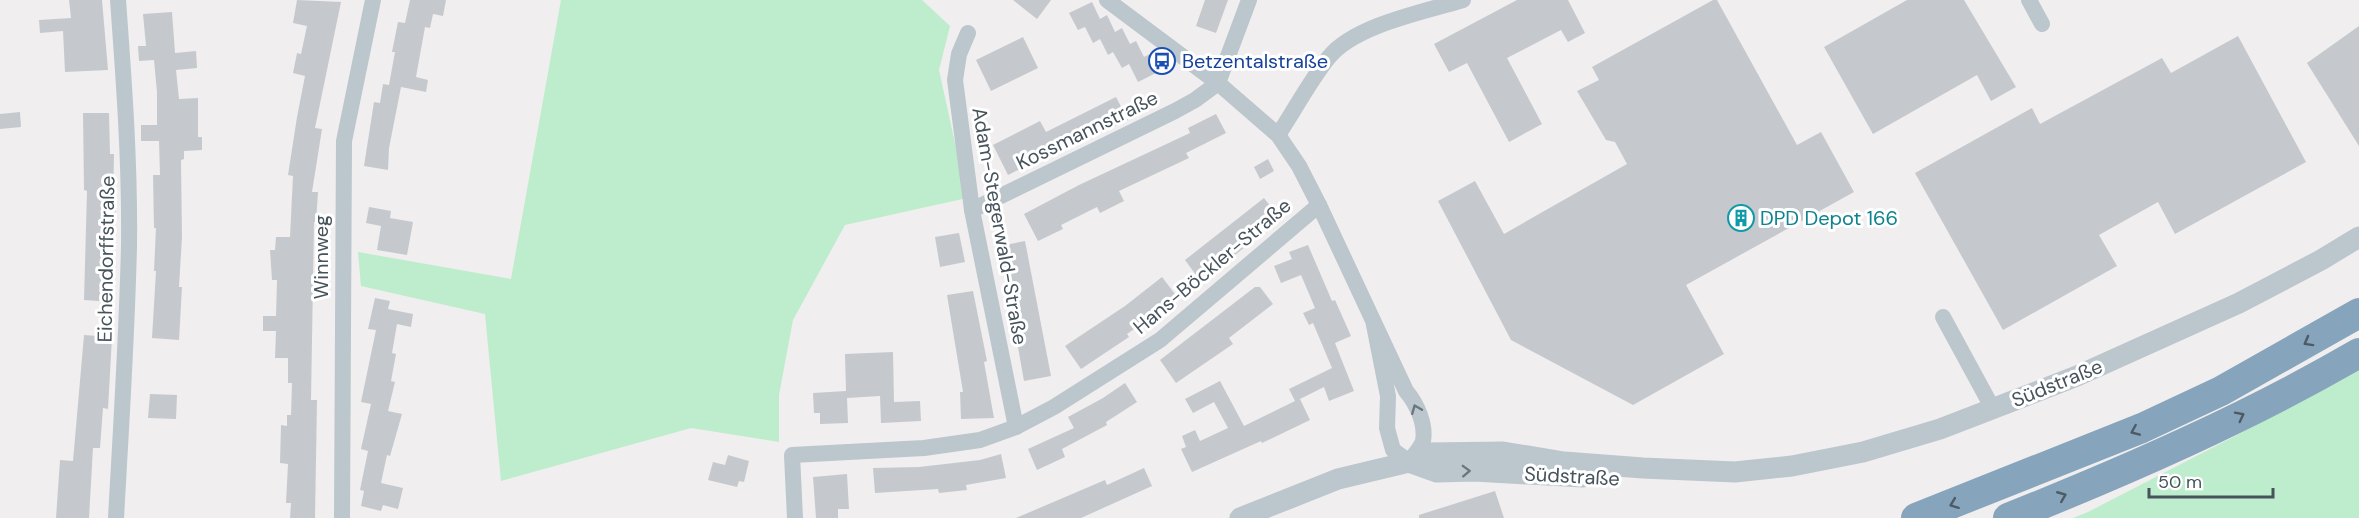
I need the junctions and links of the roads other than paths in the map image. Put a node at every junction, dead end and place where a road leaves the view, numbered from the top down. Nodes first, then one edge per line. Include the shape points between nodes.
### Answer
1 (118, 0) edge
2 (373, 0) edge
3 (1107, 0) edge
4 (1249, 0) edge
5 (1463, 0) edge
6 (2029, 0) edge
7 (2042, 24) dead end
8 (968, 33) dead end
9 (1218, 83) junction
10 (1278, 135) junction
11 (1319, 205) junction
12 (972, 210) junction
13 (2359, 237) edge
14 (2359, 313) edge
15 (1943, 317) dead end
16 (1373, 320) junction
17 (2359, 353) edge
18 (1993, 409) junction
19 (1016, 427) junction
20 (1409, 462) junction
21 (116, 518) edge
22 (342, 518) edge
23 (795, 518) edge
24 (1240, 518) edge
25 (1916, 518) edge
26 (2008, 518) edge

1 - 21 street, Eichendorffstraße via 128,143 129,244
2 - 22 street, Winnweg via 344,141
3 - 9 street
4 - 9 street
5 - 10 street via 1390,22 1341,45 1328,57
6 - 7 street
8 - 12 street, Adam-Stegerwald-Straße via 959,54 955,80
9 - 10 street
9 - 12 street, Kossmannstraße via 1175,111
10 - 11 street
11 - 16 street
11 - 19 street, Hans-Böckler-Straße via 1160,340
12 - 19 street, Adam-Stegerwald-Straße
13 - 18 street, Südstraße via 2164,338
14 -> 25 highway via 2221,391 2142,428
15 - 18 street
16 - 20 street via 1388,396 1393,450
20 -> 16 street via 1423,442 1422,425 1415,402
26 -> 17 highway via 2187,442
18 - 20 street, Südstraße via 1863,452 1735,472 1703,481 1437,472
19 - 23 street, Hans-Böckler-Straße via 980,440 924,448 792,455
20 - 24 street via 1338,479

